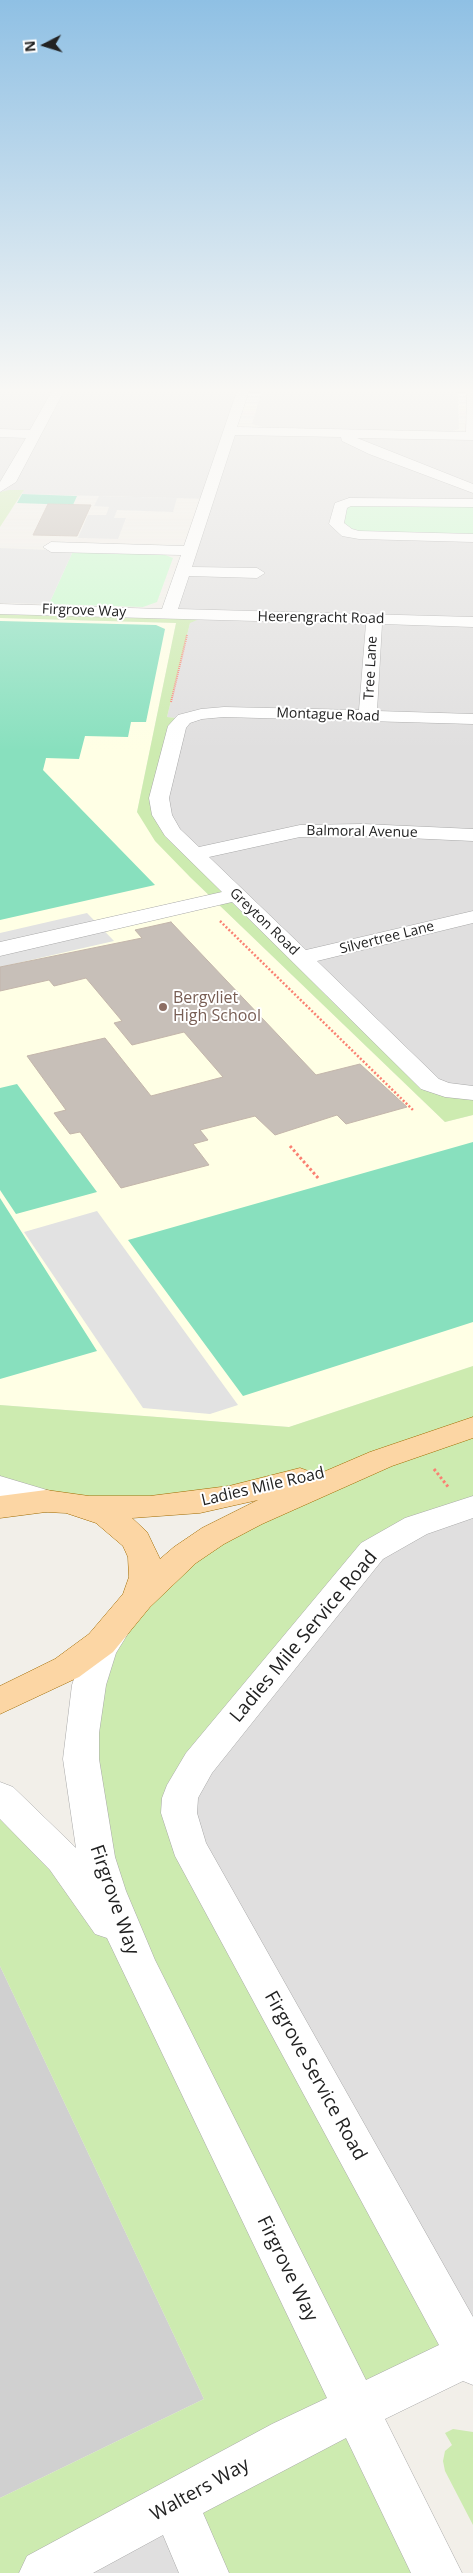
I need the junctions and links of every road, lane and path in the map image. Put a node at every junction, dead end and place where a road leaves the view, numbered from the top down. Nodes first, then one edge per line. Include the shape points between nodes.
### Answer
1 (203, 511) edge
2 (339, 511) edge
3 (473, 538) edge
4 (51, 547) dead end
5 (190, 551) junction
6 (183, 571) junction
7 (257, 573) dead end
8 (0, 609) edge
9 (169, 614) junction
10 (374, 619) junction
11 (473, 622) edge
12 (188, 632) dead end
13 (176, 714) junction
14 (368, 716) junction
15 (473, 719) edge
16 (473, 835) edge
17 (194, 854) junction
18 (236, 895) junction
19 (202, 903) junction
20 (473, 917) edge
21 (0, 950) edge
22 (301, 958) junction
23 (473, 1093) edge
24 (414, 1111) dead end
25 (290, 1146) dead end
26 (319, 1179) dead end
27 (473, 1427) edge
28 (381, 1459) junction
29 (0, 1487) edge
30 (46, 1501) junction
31 (0, 1506) edge
32 (83, 1506) junction
33 (471, 1510) edge
34 (138, 1599) junction
35 (112, 1632) junction
36 (0, 1701) edge
37 (185, 1785) joint
38 (0, 1797) edge
39 (137, 1964) junction
40 (472, 2356) edge
41 (356, 2409) junction
42 (174, 2505) junction
43 (44, 2573) edge
44 (204, 2573) edge
45 (437, 2573) edge

1 - 5 street
2 - 3 street via 336,524 347,533
4 - 5 street
5 - 6 street
6 - 7 street
6 - 9 street
8 - 9 street, Firgrove Way via 23,604
9 - 10 street, Heerengracht Road
10 - 11 street, Heerengracht Road
10 - 14 street, Tree Lane
12 - 13 path
13 - 14 street, Montague Road
13 - 17 street, Greyton Road via 177,726 159,798 162,815 172,832
14 - 15 street, Montague Road
16 - 17 street, Balmoral Avenue via 300,831
17 - 18 street, Greyton Road
18 - 19 street
18 - 22 street, Greyton Road
19 - 21 street
19 - 24 path
20 - 22 street, Silvertree Lane
22 - 23 street, Greyton Road via 430,1084 445,1090
25 - 26 path
27 - 28 main road, Ladies Mile Road
28 - 32 main road, Ladies Mile Road via 200,1502 150,1507
28 - 34 main road, Ladies Mile Road via 269,1507 213,1536 173,1565
29 - 30 street
30 - 31 main road
30 - 32 main road
32 - 34 main road via 106,1515 136,1540 144,1557 144,1577
33 - 37 street, Ladies Mile Service Road via 416,1526 372,1551 199,1763
34 - 35 main road, Ladies Mile Road
35 - 36 main road, Ladies Mile Road via 67,1668
35 - 39 street, Firgrove Way via 100,1652 89,1685 81,1758 96,1857
37 - 40 street, Firgrove Service Road via 179,1813 188,1845
38 - 39 street, Firgrove Way via 63,1860
39 - 41 street, Firgrove Way
40 - 41 street, Walters Way
41 - 42 street, Walters Way
41 - 45 street, Firgrove Way
42 - 43 street, Walters Way
42 - 44 street

